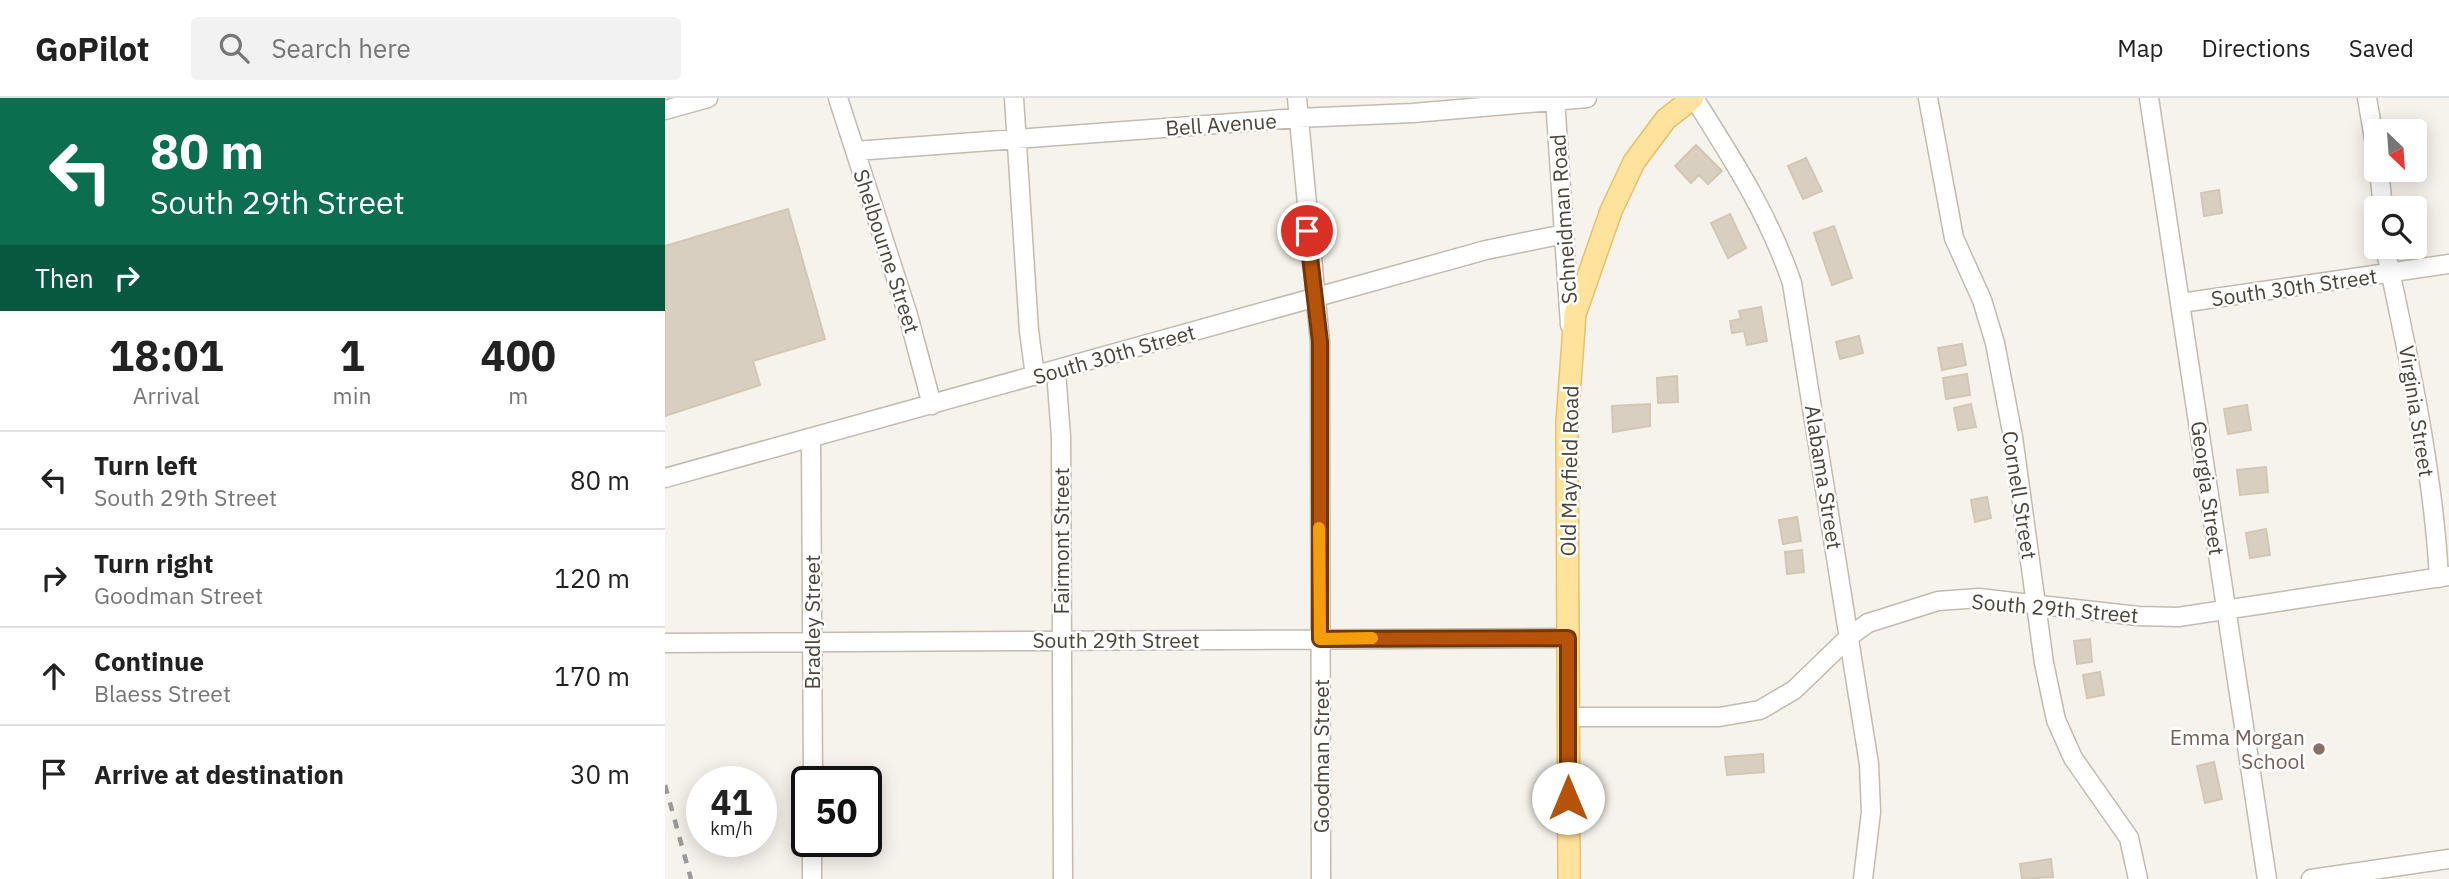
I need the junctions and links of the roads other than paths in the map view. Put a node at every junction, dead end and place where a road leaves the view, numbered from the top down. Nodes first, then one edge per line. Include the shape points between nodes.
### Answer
1 (708, 98) edge
2 (838, 98) edge
3 (1014, 98) edge
4 (1297, 98) edge
5 (1587, 98) edge
6 (1694, 98) edge
7 (1928, 98) edge
8 (2149, 98) edge
9 (2367, 98) edge
10 (1555, 99) edge
11 (1440, 104) edge
12 (665, 110) edge
13 (1298, 118) junction
14 (2371, 119) edge
15 (1016, 139) junction
16 (855, 151) junction
17 (1564, 234) junction
18 (2388, 259) edge
19 (2449, 264) edge
20 (2391, 272) junction
21 (1316, 298) junction
22 (2181, 303) junction
23 (1571, 340) junction
24 (1056, 371) junction
25 (1035, 376) junction
26 (932, 405) junction
27 (811, 439) junction
28 (665, 478) edge
29 (2444, 577) edge
30 (2036, 602) junction
31 (2227, 611) junction
32 (1850, 636) junction
33 (1568, 638) junction
34 (1061, 639) junction
35 (1320, 639) junction
36 (665, 643) edge
37 (810, 643) junction
38 (1568, 717) junction
39 (813, 766) edge
40 (812, 857) edge
41 (2449, 859) edge
42 (2420, 871) edge
43 (812, 879) edge
44 (1063, 879) edge
45 (1321, 879) edge
46 (1569, 879) edge
47 (1863, 879) edge
48 (2138, 879) edge
49 (2267, 879) edge
50 (2311, 879) edge

1 - 12 street
2 - 16 street, Shelbourne Street
3 - 15 street
4 - 13 street, Goodman Street
5 - 10 street, Bell Avenue
6 - 23 main road, Old Mayfield Road via 1666,119 1634,162 1582,288
6 - 32 street, Alabama Street via 1751,186 1778,242 1791,283
7 - 30 street, Cornell Street via 1954,238 1982,300 1995,343
8 - 22 street, Georgia Street
9 - 14 street
10 - 11 street, Bell Avenue
10 - 17 street, Schneidman Road
11 - 13 street, Bell Avenue
13 - 15 street, Bell Avenue
13 - 21 street, Goodman Street
15 - 16 street, Bell Avenue
15 - 25 street
16 - 26 street, Shelbourne Street
17 - 21 street, South 30th Street via 1486,250
17 - 23 street, Schneidman Road
18 - 20 street, Virginia Street
19 - 20 street, South 30th Street
20 - 22 street, South 30th Street
20 - 29 street, Virginia Street
21 - 24 street, South 30th Street
21 - 35 street, Goodman Street
22 - 31 street, Georgia Street
23 - 33 main road, Old Mayfield Road
24 - 25 street, South 30th Street
24 - 34 street, Fairmont Street via 1061,437
25 - 26 street, South 30th Street
26 - 27 street, South 30th Street
27 - 28 street, South 30th Street
27 - 37 street, Bradley Street
29 - 31 street, South 29th Street
30 - 31 street, South 29th Street via 2138,616
30 - 32 street, South 29th Street via 1938,601 1879,618
30 - 48 street, Cornell Street via 2044,663 2063,739 2129,838
31 - 49 street, Georgia Street
32 - 38 street, South 29th Street via 1794,690 1760,710 1719,718
32 - 47 street, Alabama Street via 1871,788
33 - 35 street, South 29th Street
33 - 38 main road, Old Mayfield Road
34 - 35 street, South 29th Street
34 - 37 street, South 29th Street
34 - 44 street, Fairmont Street
35 - 45 street, Goodman Street
36 - 37 street, South 29th Street
37 - 39 street, Bradley Street
38 - 46 main road, Old Mayfield Road
40 - 43 street
41 - 42 street
42 - 50 street

